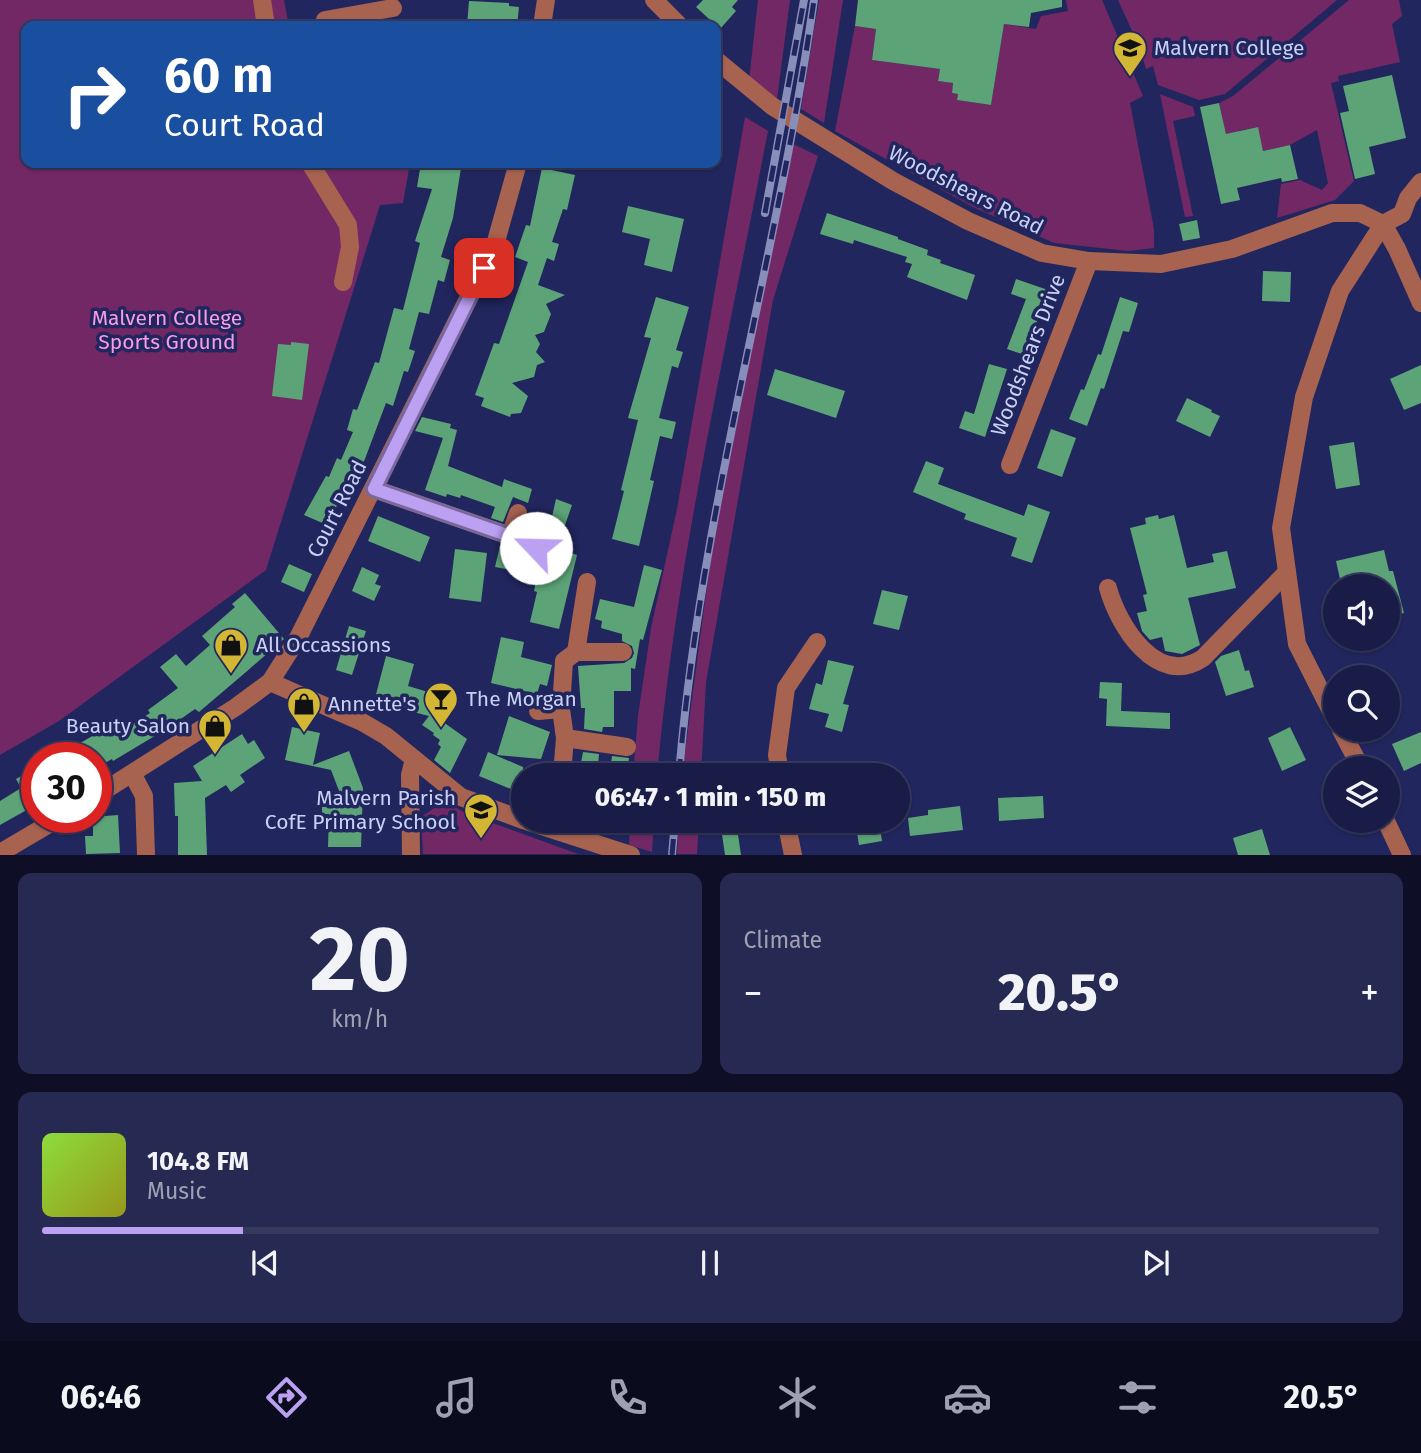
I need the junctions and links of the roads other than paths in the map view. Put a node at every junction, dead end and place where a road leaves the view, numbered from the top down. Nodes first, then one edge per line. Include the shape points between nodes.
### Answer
1 (262, 0) edge
2 (546, 0) edge
3 (654, 0) edge
4 (363, 7) edge
5 (393, 8) dead end
6 (325, 20) dead end
7 (266, 21) edge
8 (543, 21) edge
9 (675, 21) edge
10 (721, 64) edge
11 (313, 168) edge
12 (517, 168) edge
13 (1421, 182) edge
14 (1383, 224) junction
15 (1089, 261) junction
16 (342, 282) dead end
17 (1421, 303) edge
18 (1010, 465) dead end
19 (374, 489) junction
20 (518, 513) dead end
21 (510, 536) junction
22 (536, 548) dead end
23 (1287, 572) junction
24 (587, 582) dead end
25 (1108, 588) dead end
26 (817, 642) dead end
27 (623, 652) dead end
28 (570, 656) junction
29 (270, 682) junction
30 (1323, 695) edge
31 (561, 709) junction
32 (538, 711) dead end
33 (565, 738) junction
34 (627, 747) dead end
35 (414, 759) junction
36 (563, 763) edge
37 (779, 763) edge
38 (133, 775) junction
39 (112, 787) edge
40 (511, 815) edge
41 (47, 833) edge
42 (570, 833) edge
43 (788, 833) edge
44 (1391, 833) edge
45 (0, 853) edge
46 (146, 855) edge
47 (411, 855) edge
48 (631, 855) edge
49 (793, 855) edge
50 (1402, 855) edge

1 - 7 street
2 - 8 street
3 - 9 street
4 - 5 street
4 - 6 street
10 - 15 street, Woodshears Road via 772,106 904,187 1041,253
11 - 16 street via 348,225 350,247
12 - 19 street, Court Road via 495,244
13 - 14 street via 1402,214
14 - 15 street, Woodshears Road via 1360,213 1332,213 1184,261
14 - 17 street
14 - 23 street via 1340,291 1304,397 1281,528
15 - 18 street, Woodshears Drive
19 - 21 street
19 - 29 street, Court Road via 299,638
20 - 21 street
21 - 22 street
23 - 25 street via 1203,658 1178,666 1157,659 1136,643 1117,616
23 - 30 street via 1297,644
24 - 28 street
26 - 37 street via 786,688
27 - 28 street
28 - 31 street
29 - 35 street via 362,722
29 - 38 street, Court Road
31 - 32 street
31 - 33 street
33 - 34 street
33 - 36 street
35 - 40 street via 461,797
35 - 47 street
38 - 39 street, Court Road
38 - 46 street via 144,796
41 - 45 street
42 - 48 street
43 - 49 street
44 - 50 street

